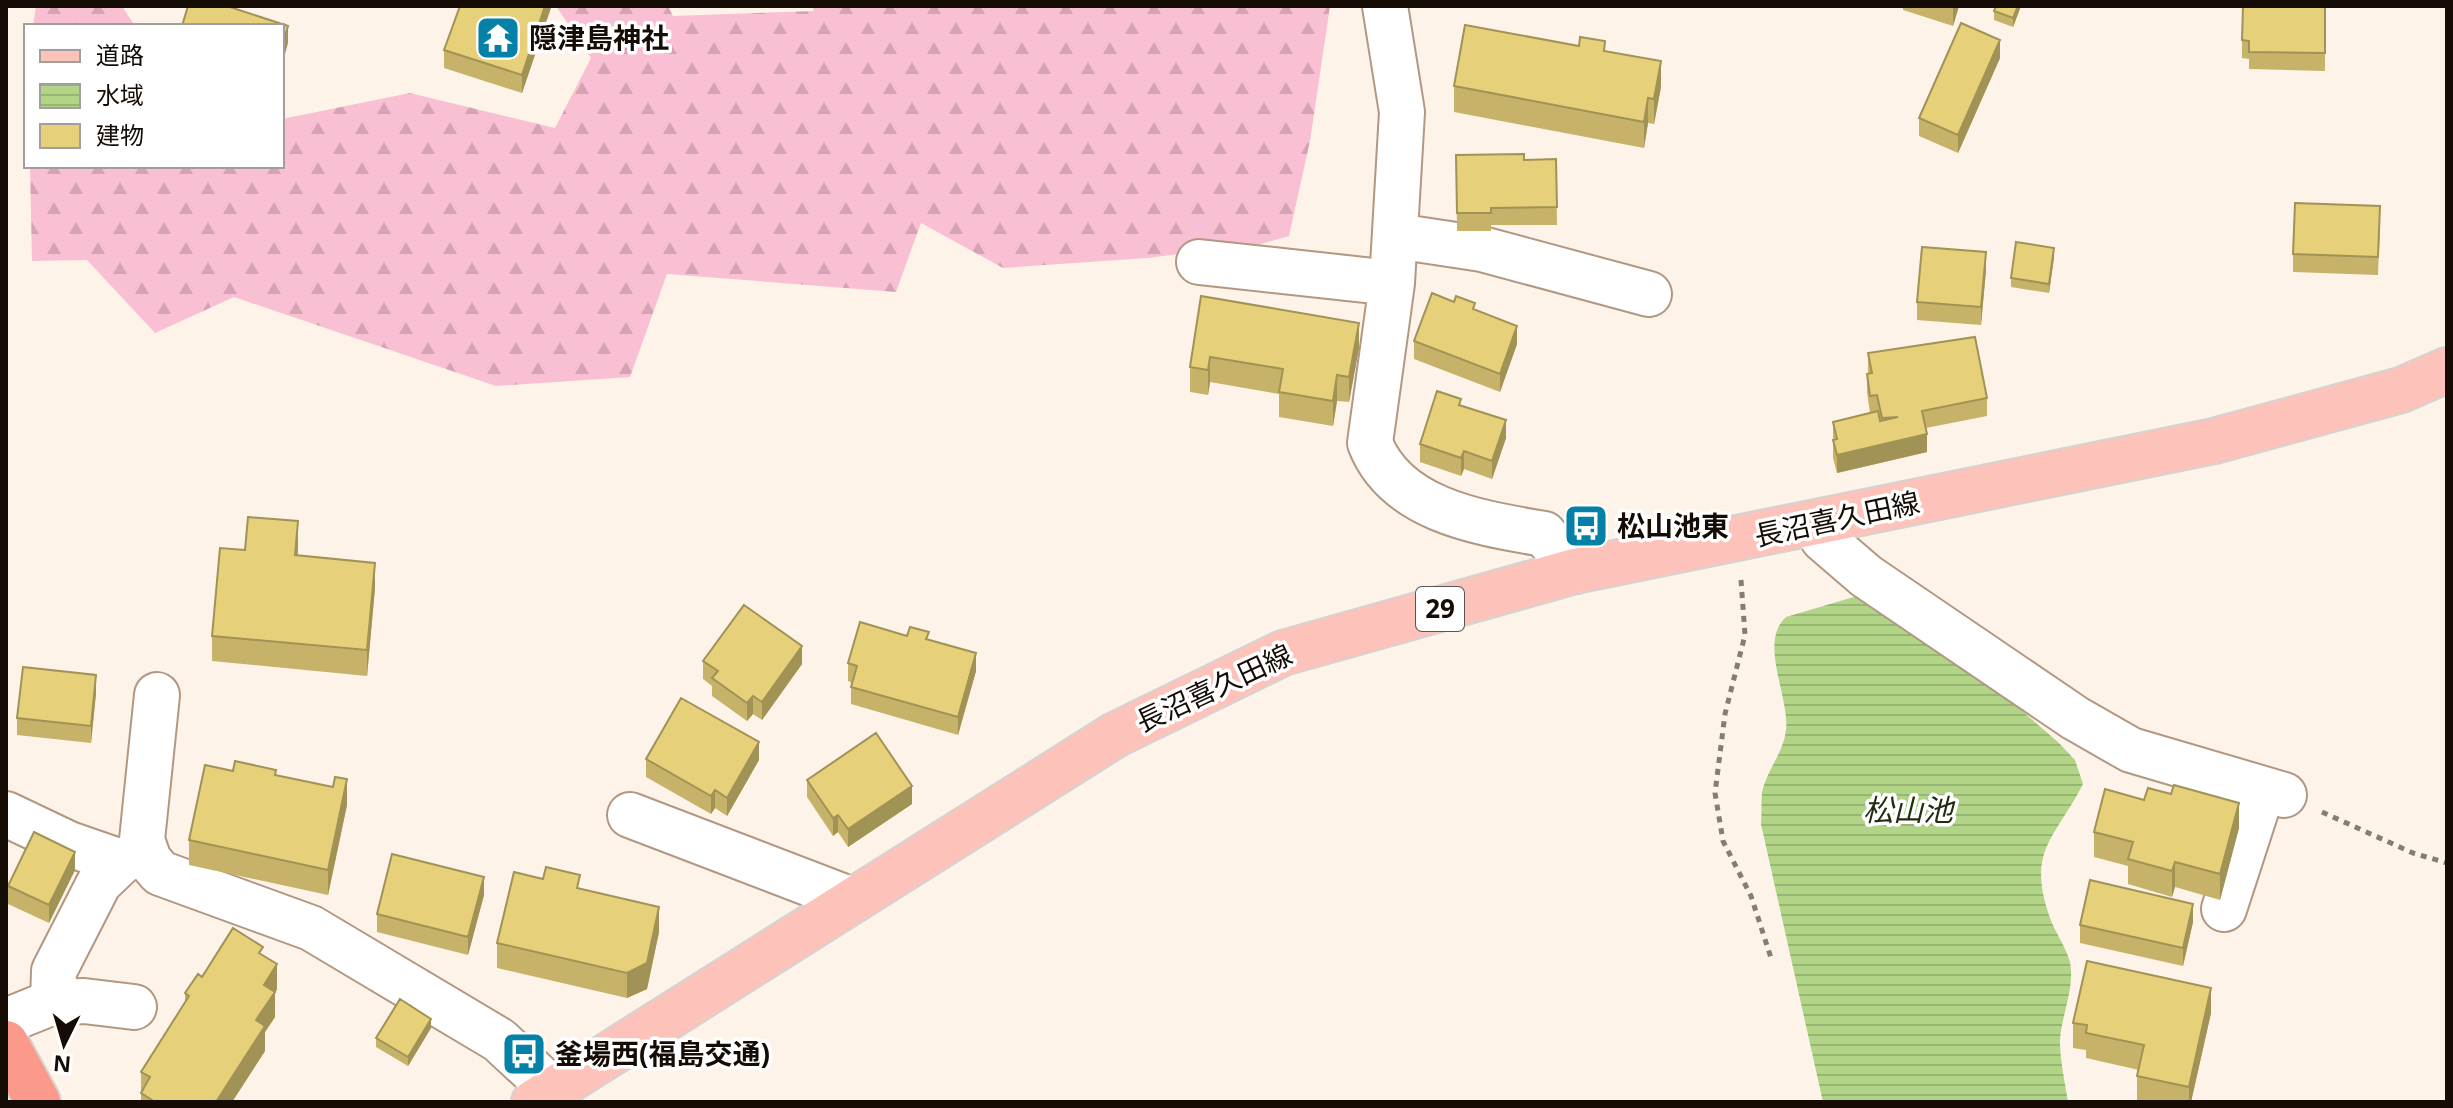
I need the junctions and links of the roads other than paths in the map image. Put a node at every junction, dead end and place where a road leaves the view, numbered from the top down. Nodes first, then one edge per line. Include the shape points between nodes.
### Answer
1 (1385, 6) edge
2 (1396, 236) junction
3 (1199, 262) dead end
4 (1392, 283) junction
5 (1649, 294) dead end
6 (2447, 370) edge
7 (1814, 523) junction
8 (1575, 571) junction
9 (157, 695) dead end
10 (6, 814) edge
11 (630, 815) dead end
12 (133, 856) junction
13 (852, 900) junction
14 (2224, 909) dead end
15 (53, 1002) junction
16 (134, 1007) dead end
17 (6, 1021) edge
18 (6, 1043) edge
19 (544, 1096) edge
20 (38, 1102) edge

1 - 2 street via 1402,112
2 - 4 street
2 - 5 street via 1482,249
3 - 4 street
4 - 8 street via 1370,443 1377,461 1394,482 1471,521 1544,534
6 - 7 main road, 長沼喜久田線 / 29 via 2401,390 2214,441
7 - 8 main road, 長沼喜久田線 / 29
7 - 14 street via 1823,539 1866,576 2075,718 2131,750 2273,792
8 - 13 main road, 長沼喜久田線 / 29 via 1283,653 1115,735
9 - 12 street via 142,840
10 - 12 street via 69,844
11 - 13 street
12 - 15 street via 99,883 54,971
12 - 19 street via 149,860 160,873 311,928 499,1040
13 - 19 main road, 長沼喜久田線 / 29
15 - 16 street
15 - 17 street
18 - 20 highway

